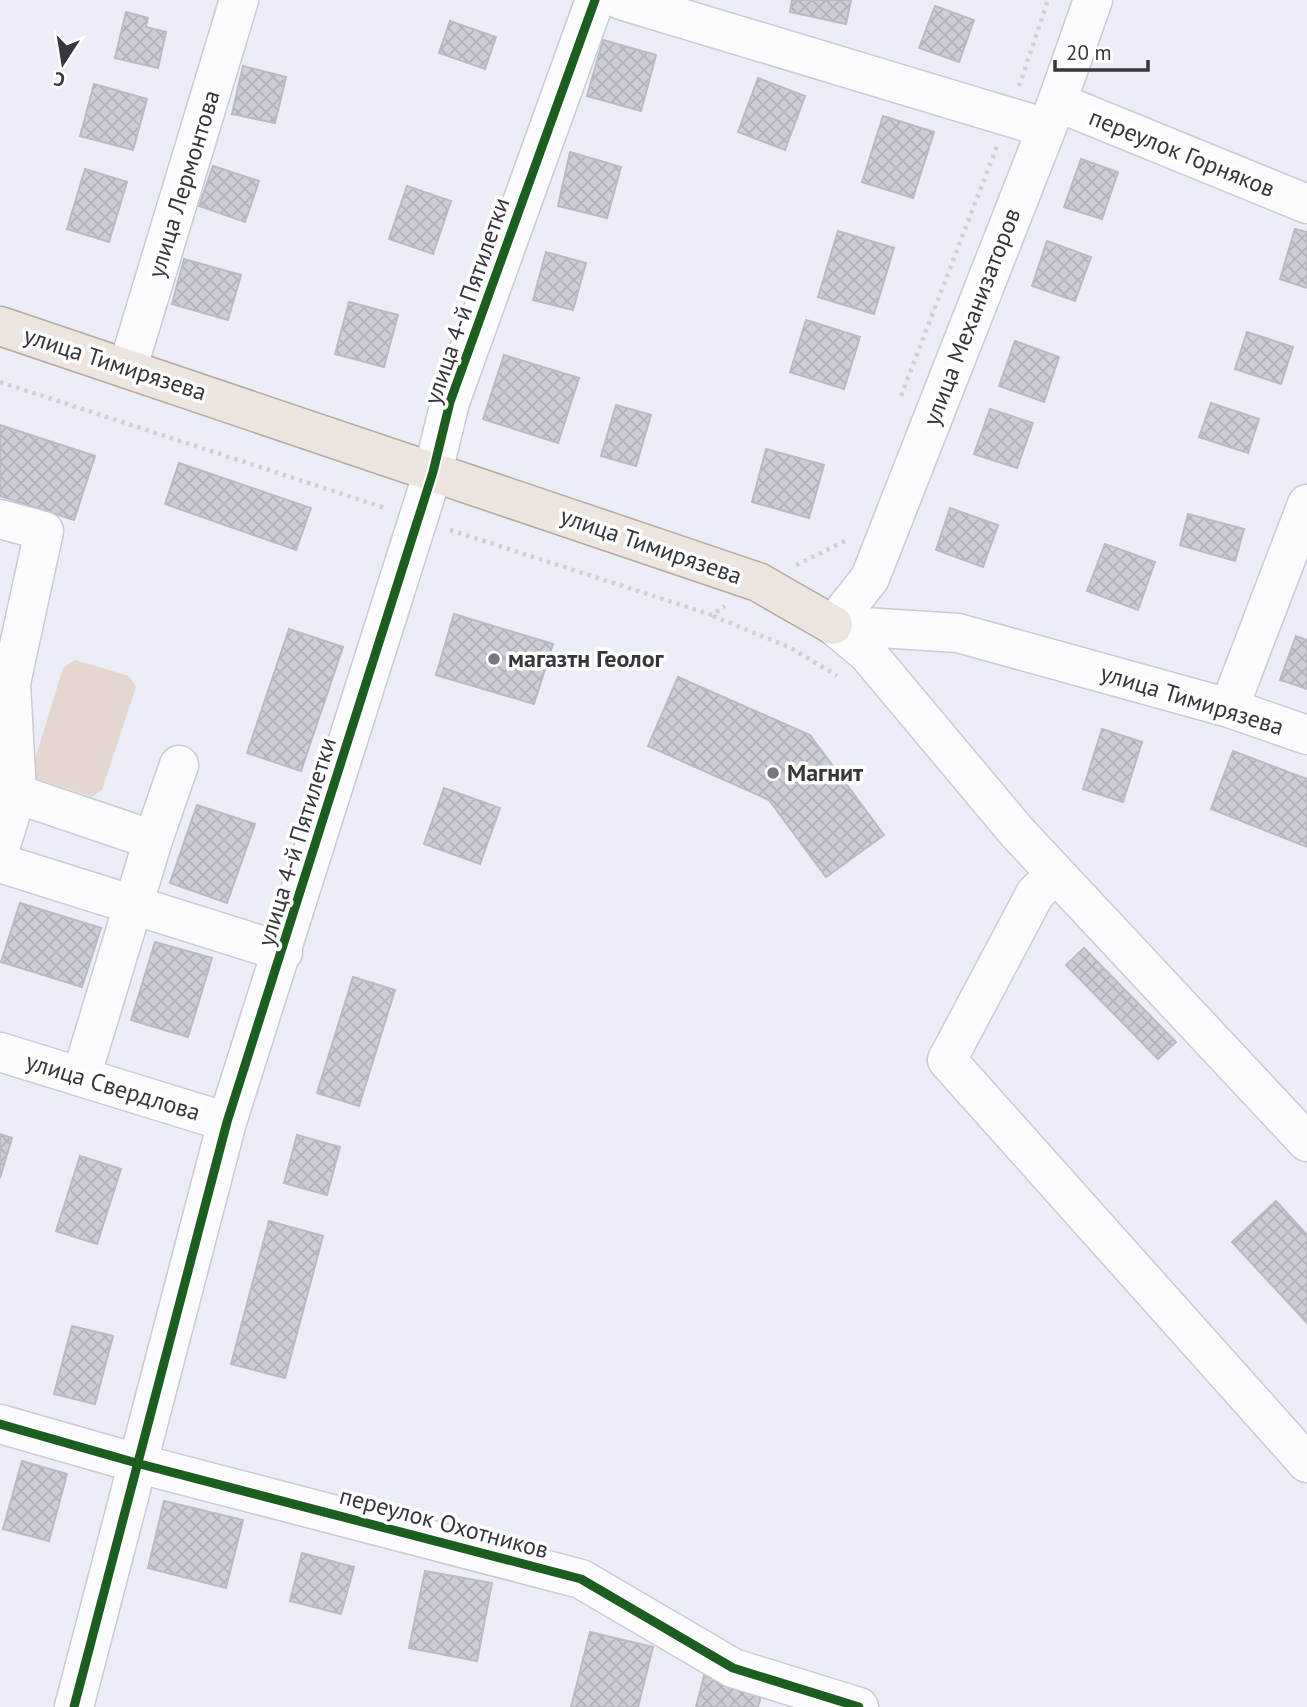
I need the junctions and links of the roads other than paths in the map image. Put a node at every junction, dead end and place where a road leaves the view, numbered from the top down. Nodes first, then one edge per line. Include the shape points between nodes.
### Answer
1 (239, 0) edge
2 (595, 0) edge
3 (621, 0) edge
4 (1093, 0) edge
5 (1052, 115) junction
6 (1307, 204) edge
7 (0, 326) edge
8 (128, 367) junction
9 (433, 472) junction
10 (1307, 504) edge
11 (0, 519) edge
12 (833, 625) junction
13 (1229, 708) junction
14 (1307, 735) edge
15 (179, 765) dead end
16 (17, 794) junction
17 (153, 840) junction
18 (0, 848) edge
19 (0, 863) edge
20 (1055, 874) junction
21 (134, 903) junction
22 (283, 952) junction
23 (0, 1052) edge
24 (82, 1077) junction
25 (227, 1122) junction
26 (1307, 1142) edge
27 (0, 1424) edge
28 (1307, 1463) edge
29 (140, 1464) junction
30 (74, 1707) edge
31 (859, 1707) edge

1 - 8 street, улица Лермонтова
2 - 9 street, улица 4-й Пятилетки via 450,402
3 - 5 street, переулок Горняков via 1009,117
4 - 5 street, улица Механизаторов
5 - 6 street, переулок Горняков
5 - 12 street, улица Механизаторов via 870,578
7 - 8 main road, улица Тимирязева
8 - 9 main road, улица Тимирязева
9 - 12 main road, улица Тимирязева via 758,582
9 - 22 street, улица 4-й Пятилетки
10 - 13 street
11 - 16 street via 44,531 11,683
12 - 13 street, улица Тимирязева via 958,633
12 - 20 street via 867,653
13 - 14 street, улица Тимирязева
15 - 17 street
16 - 17 street
16 - 18 street
17 - 21 street
19 - 21 street
20 - 26 street
20 - 28 street via 1035,894 947,1060
21 - 22 street
21 - 24 street
22 - 25 street, улица 4-й Пятилетки
23 - 24 street, улица Свердлова
24 - 25 street, улица Свердлова
25 - 29 street, улица 4-й Пятилетки
27 - 29 street, переулок Охотников
29 - 30 street, улица 4-й Пятилетки
29 - 31 street, переулок Охотников via 581,1579 733,1668

